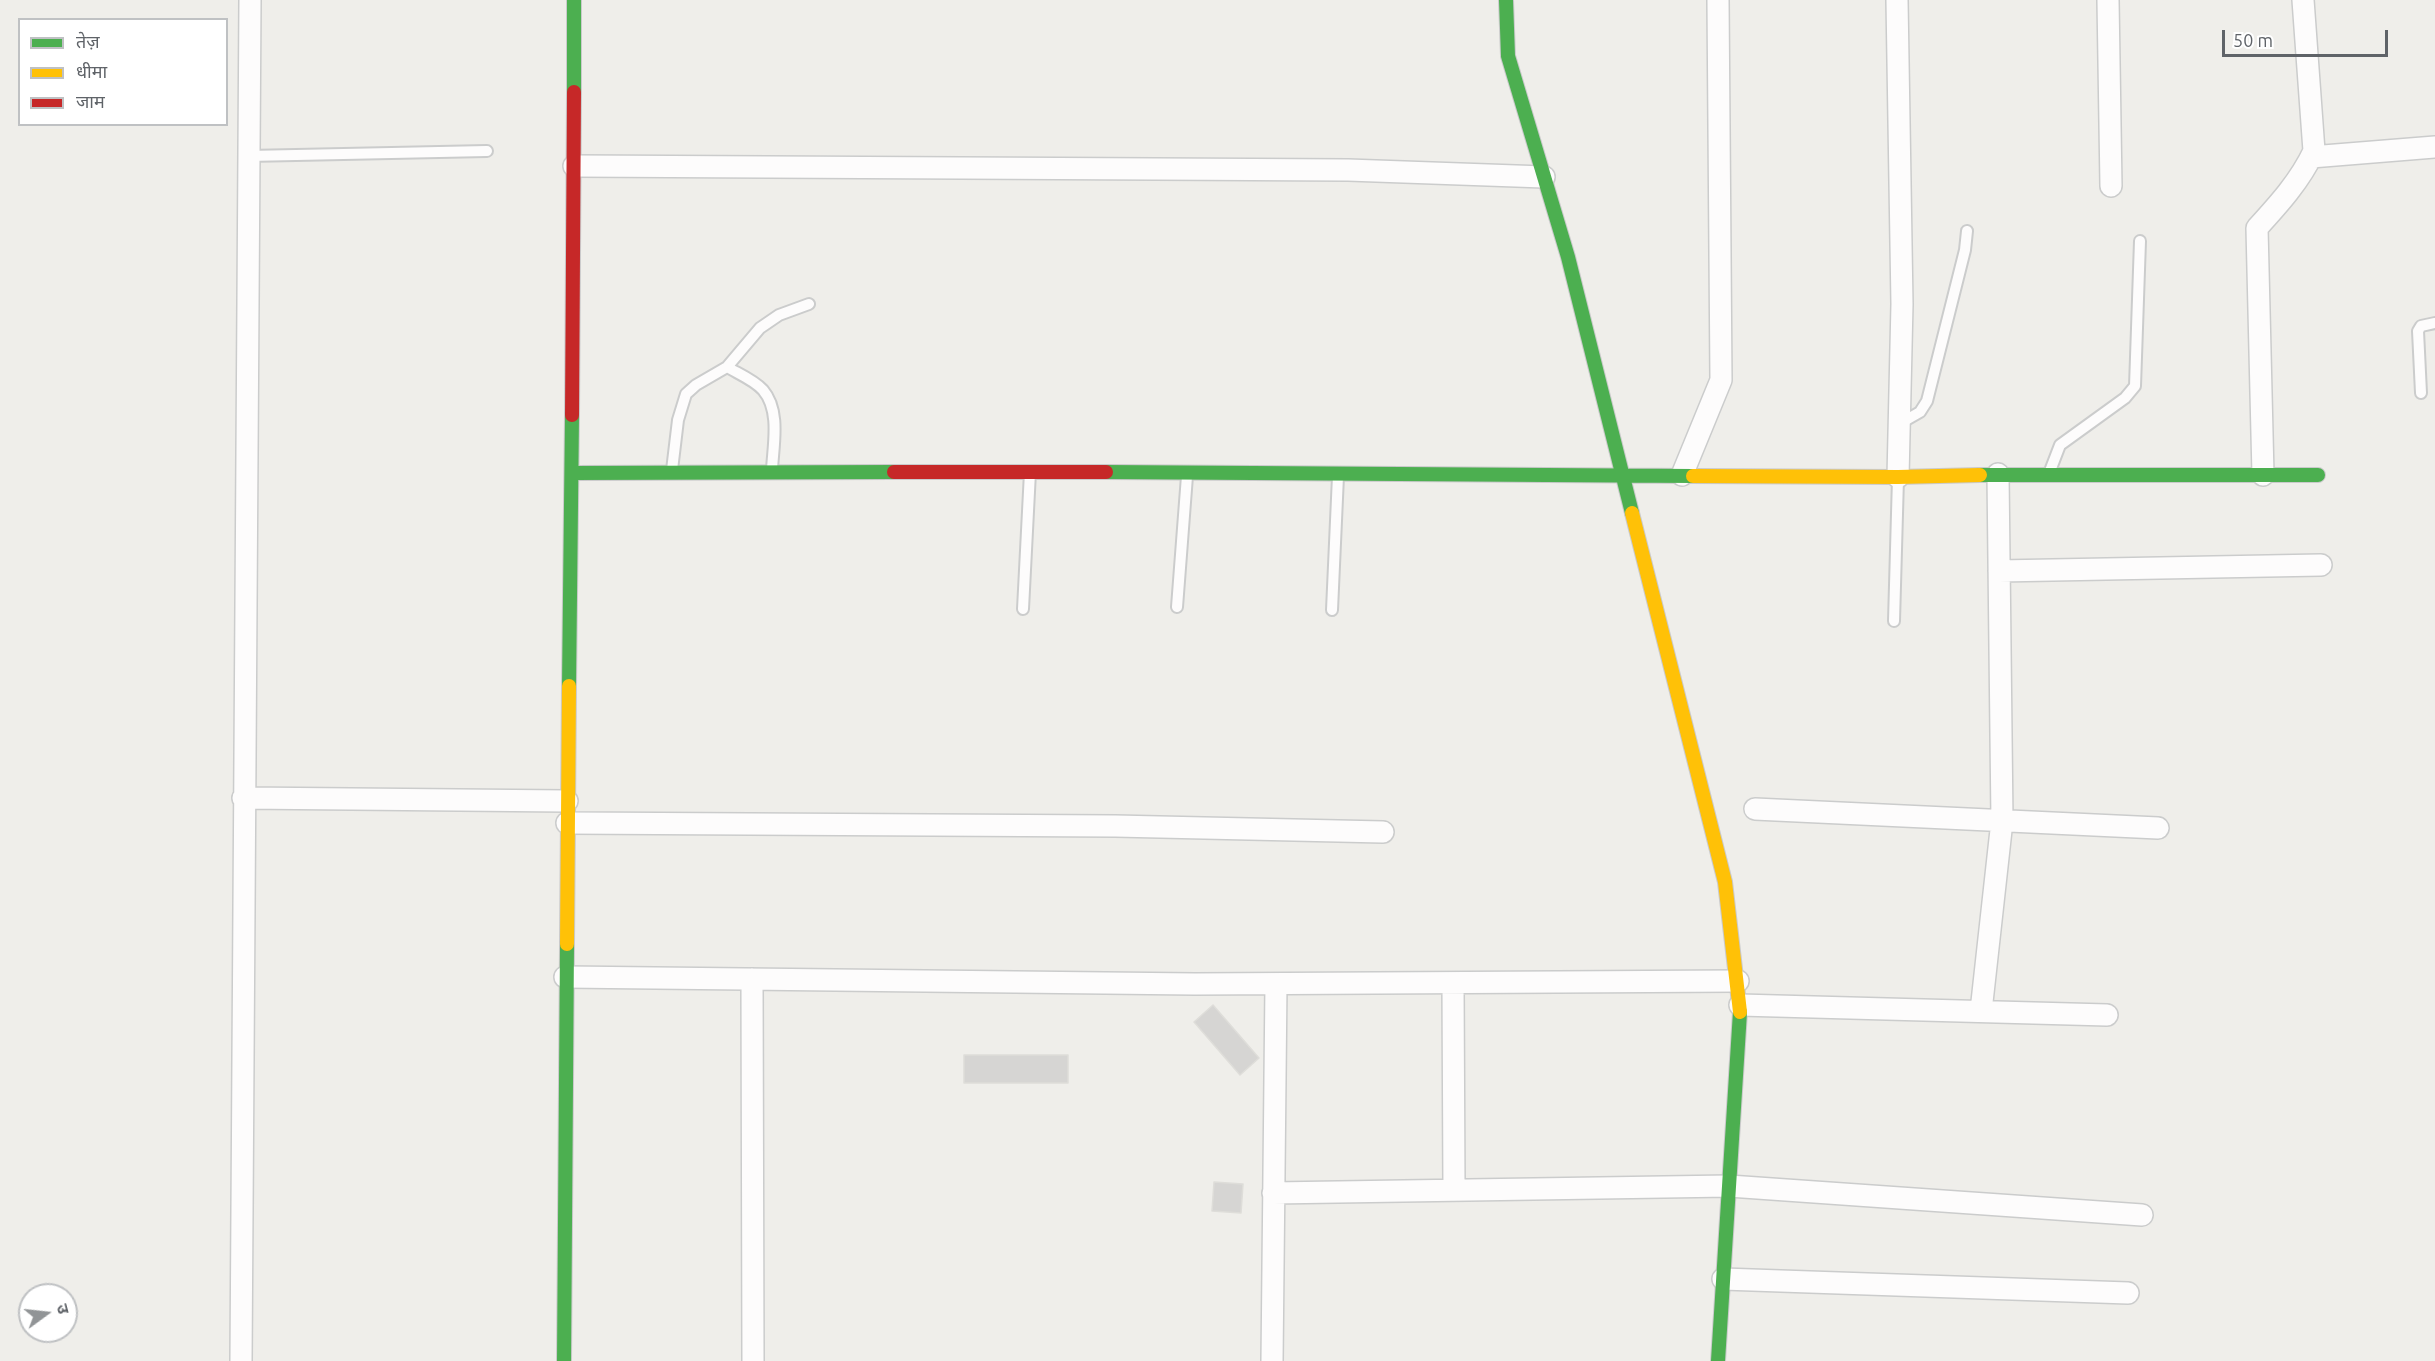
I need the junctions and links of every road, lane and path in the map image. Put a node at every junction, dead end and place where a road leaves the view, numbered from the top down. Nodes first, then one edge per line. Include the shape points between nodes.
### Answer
1 (250, 0) edge
2 (574, 0) edge
3 (1506, 0) edge
4 (1718, 0) edge
5 (1897, 0) edge
6 (2108, 0) edge
7 (2303, 0) edge
8 (2435, 147) edge
9 (487, 151) dead end
10 (248, 156) junction
11 (2311, 157) junction
12 (574, 166) junction
13 (1544, 177) junction
14 (2111, 186) dead end
15 (1967, 231) dead end
16 (2140, 241) dead end
17 (809, 304) dead end
18 (2435, 323) edge
19 (727, 367) junction
20 (2421, 393) dead end
21 (1899, 424) junction
22 (1030, 472) junction
23 (573, 473) junction
24 (671, 473) junction
25 (772, 473) junction
26 (1187, 473) junction
27 (1338, 473) junction
28 (1622, 474) junction
29 (1998, 474) junction
30 (2049, 474) junction
31 (1682, 475) junction
32 (2263, 475) junction
33 (2318, 475) dead end
34 (1898, 477) junction
35 (2321, 566) dead end
36 (2000, 571) junction
37 (1177, 607) dead end
38 (1023, 609) dead end
39 (1332, 610) dead end
40 (1894, 621) dead end
41 (243, 798) junction
42 (567, 801) junction
43 (1755, 809) dead end
44 (2002, 821) junction
45 (567, 823) junction
46 (2157, 828) dead end
47 (1383, 832) dead end
48 (565, 977) junction
49 (752, 979) junction
50 (1738, 981) junction
51 (1453, 983) junction
52 (1276, 984) junction
53 (1740, 1005) junction
54 (1981, 1011) junction
55 (2107, 1015) dead end
56 (1730, 1186) junction
57 (1454, 1190) junction
58 (1274, 1193) junction
59 (2142, 1215) dead end
60 (1724, 1279) junction
61 (2128, 1293) dead end
62 (241, 1361) edge
63 (564, 1361) edge
64 (753, 1361) edge
65 (1272, 1361) edge
66 (1718, 1361) edge

1 - 10 street
2 - 12 street
3 - 13 street via 1508,57
4 - 31 street via 1721,380
5 - 21 street via 1902,304
6 - 14 street
7 - 11 street via 2314,152
8 - 11 street
9 - 10 lane
10 - 41 street
11 - 32 street via 2257,228
12 - 13 street via 1336,170
12 - 23 street
13 - 28 street
15 - 21 lane via 1927,401 1920,412
16 - 30 lane via 2135,386 2125,398 2060,445
17 - 19 lane via 779,315 760,328
18 - 20 lane via 2421,326 2418,331
19 - 24 lane via 686,394 678,420
19 - 25 lane via 764,390 769,400 774,421
21 - 34 street
22 - 25 street
22 - 26 street
22 - 38 lane
23 - 24 street
23 - 42 street
24 - 25 street
26 - 27 street
26 - 37 lane
27 - 28 street
27 - 39 lane
28 - 31 street
28 - 50 street via 1725,882
29 - 30 street
29 - 34 street
29 - 36 street
30 - 32 street
31 - 34 street
32 - 33 street
34 - 40 lane
35 - 36 street
36 - 44 street
41 - 42 street
41 - 62 street
42 - 45 street
43 - 44 street
44 - 46 street
44 - 54 street
45 - 47 street via 1115,826
45 - 48 street
48 - 49 street
48 - 63 street
49 - 52 street
49 - 64 street
50 - 51 street
50 - 53 street
51 - 52 street
51 - 57 street
52 - 58 street
53 - 54 street
53 - 56 street
54 - 55 street
56 - 57 street
56 - 59 street
56 - 60 street
57 - 58 street
58 - 65 street
60 - 61 street
60 - 66 street

